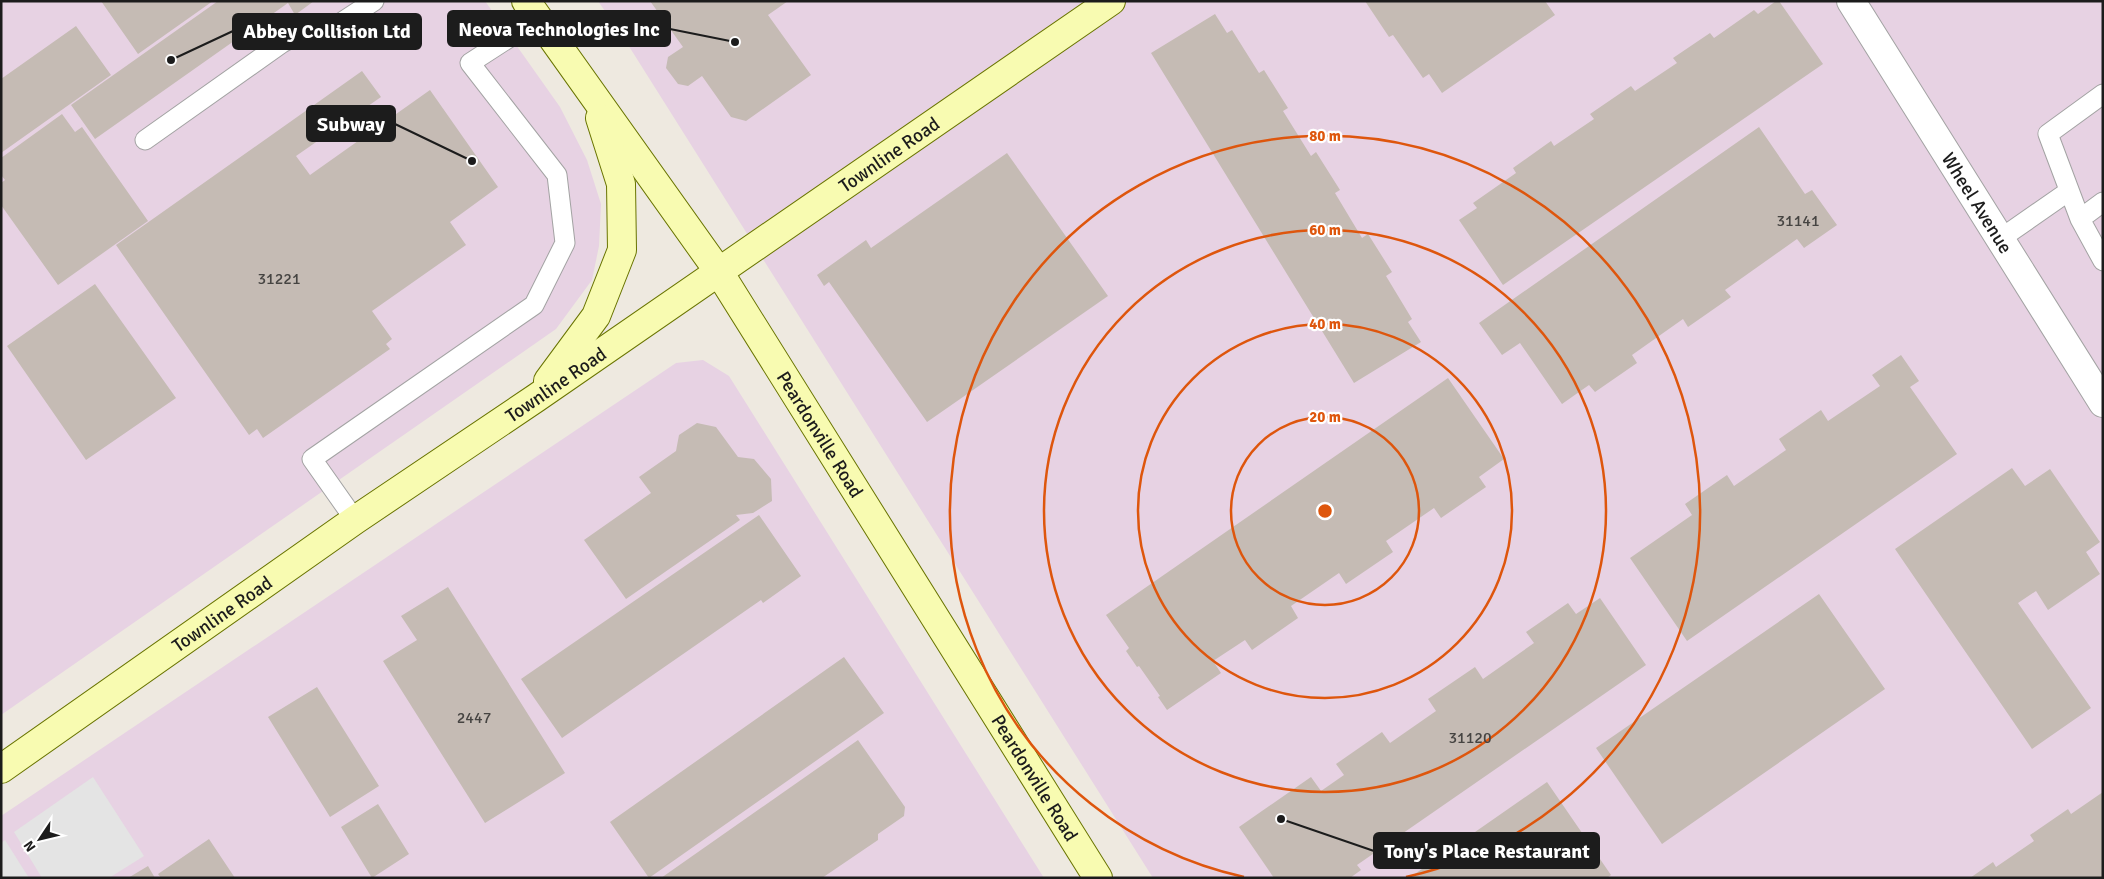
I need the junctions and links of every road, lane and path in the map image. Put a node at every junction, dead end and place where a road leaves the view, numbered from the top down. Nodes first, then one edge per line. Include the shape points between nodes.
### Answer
1 (374, 1) edge
2 (1110, 1) edge
3 (1851, 1) edge
4 (532, 10) edge
5 (2103, 94) edge
6 (593, 95) junction
7 (145, 140) dead end
8 (2069, 190) junction
9 (2103, 202) edge
10 (2080, 219) junction
11 (2000, 239) junction
12 (2103, 261) edge
13 (719, 272) junction
14 (536, 398) junction
15 (2103, 403) edge
16 (355, 520) junction
17 (1, 769) edge
18 (1098, 878) edge

1 - 7 lane via 339,24 302,32 282,43
2 - 13 main road, Townline Road
3 - 11 street, Wheel Avenue
4 - 6 main road, Peardonville Road
4 - 16 lane via 470,63 557,175 565,243 534,305 312,459
5 - 8 lane via 2048,134
6 - 13 main road, Peardonville Road
6 - 14 main road via 621,184 622,250 596,316
8 - 10 lane
8 - 11 lane
9 - 10 lane
10 - 12 lane
11 - 15 street, Wheel Avenue
13 - 14 main road, Townline Road
13 - 18 main road, Peardonville Road
14 - 16 main road, Townline Road
16 - 17 main road, Townline Road

